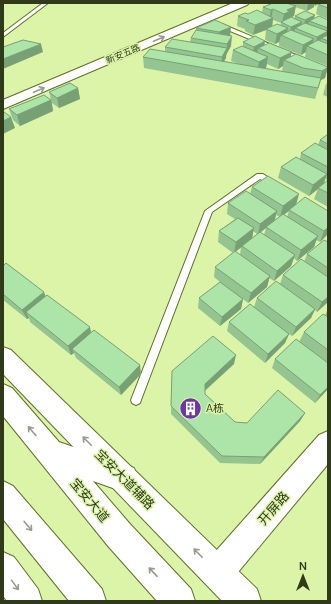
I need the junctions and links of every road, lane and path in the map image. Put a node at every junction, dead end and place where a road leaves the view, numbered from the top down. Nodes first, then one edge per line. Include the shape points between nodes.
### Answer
1 (46, 3) edge
2 (221, 3) edge
3 (244, 3) edge
4 (206, 19) junction
5 (3, 36) edge
6 (314, 64) edge
7 (3, 93) edge
8 (3, 105) edge
9 (281, 188) edge
10 (3, 358) edge
11 (3, 396) edge
12 (136, 400) dead end
13 (328, 444) edge
14 (50, 453) junction
15 (124, 478) junction
16 (3, 496) edge
17 (3, 568) edge
18 (218, 572) junction
19 (26, 601) edge
20 (90, 601) edge
21 (179, 601) edge
22 (245, 601) edge

1 - 5 lane
2 - 7 main road, 新安五路
3 - 4 main road, 新安五路
4 - 6 lane
8 -> 4 main road, 新安五路
9 - 12 lane via 260,176 209,211
15 -> 10 main road, 宝安大道辅路
14 -> 11 main road, 宝安大道
13 - 18 street, 开屏路
14 - 15 main road
21 -> 14 main road, 宝安大道
18 -> 15 main road, 宝安大道辅路
16 -> 20 main road
17 -> 19 main road
18 - 22 main road, 宝安大道辅路

